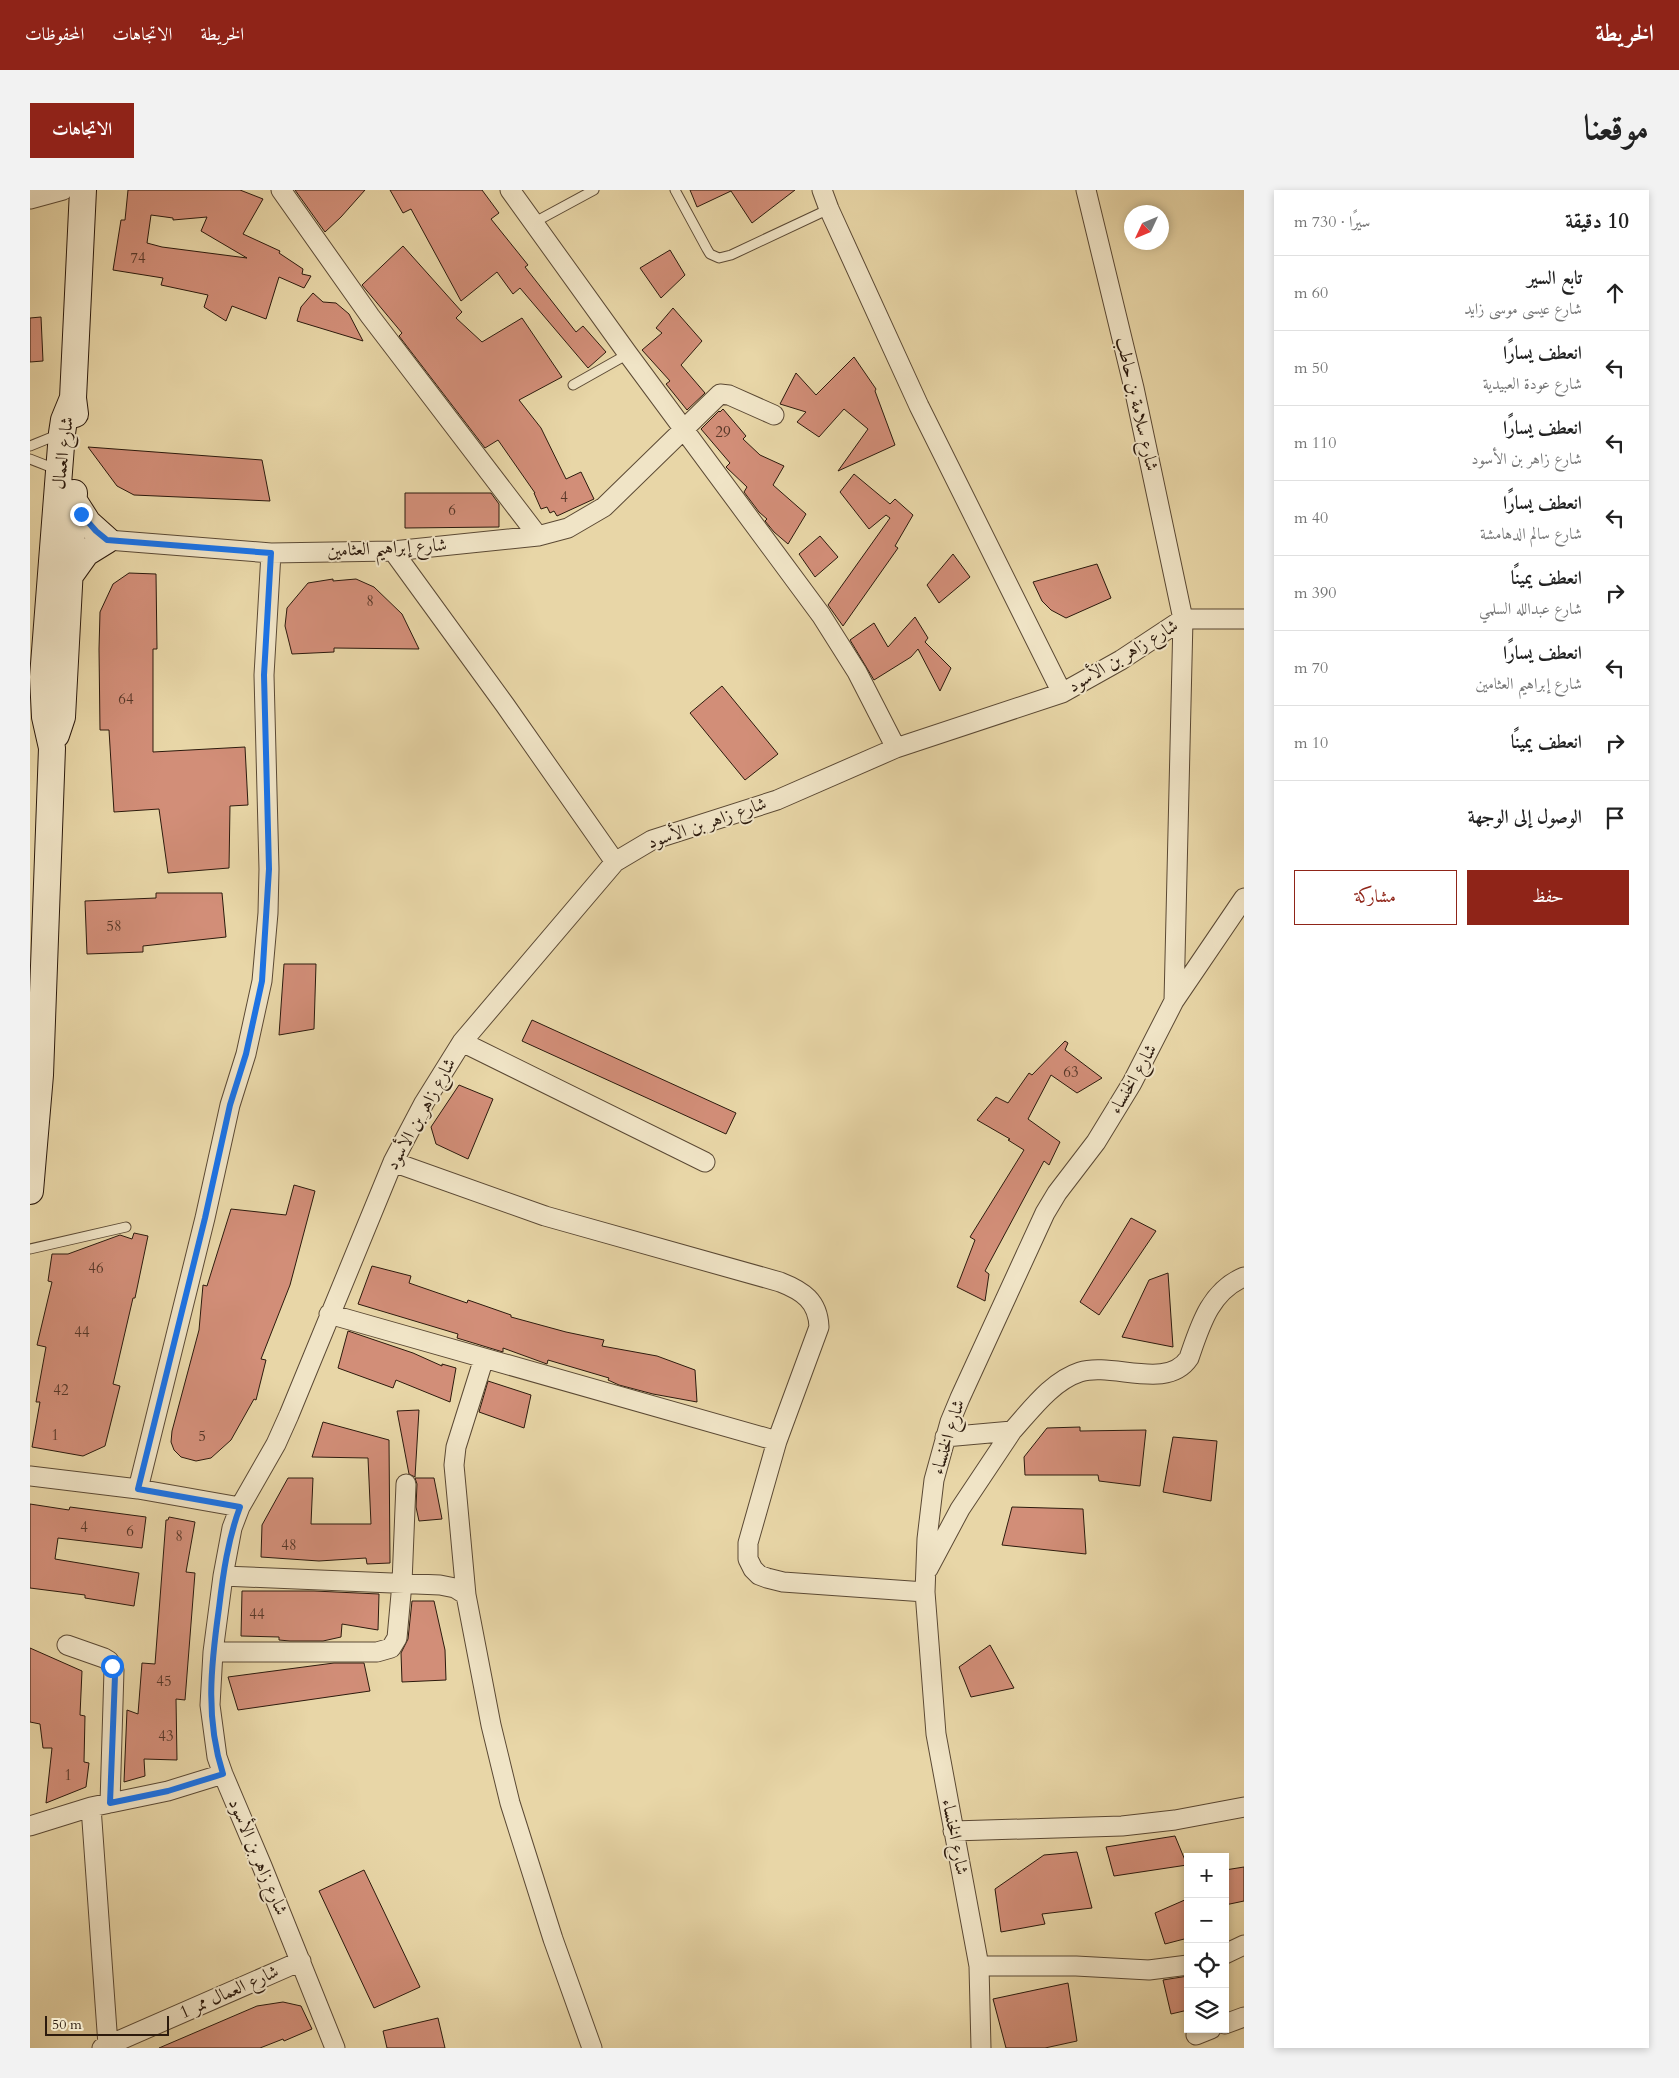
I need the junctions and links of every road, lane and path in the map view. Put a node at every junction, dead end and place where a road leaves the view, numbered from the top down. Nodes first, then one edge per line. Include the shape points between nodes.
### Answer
1 (63, 190) edge
2 (83, 190) edge
3 (281, 190) edge
4 (510, 190) edge
5 (594, 190) edge
6 (675, 190) edge
7 (822, 190) edge
8 (1086, 190) edge
9 (30, 199) edge
10 (829, 209) junction
11 (533, 223) junction
12 (628, 354) junction
13 (573, 385) dead end
14 (73, 398) junction
15 (774, 414) dead end
16 (684, 431) junction
17 (62, 433) junction
18 (30, 446) edge
19 (30, 459) edge
20 (59, 470) junction
21 (74, 501) junction
22 (538, 536) junction
23 (63, 539) junction
24 (107, 540) junction
25 (393, 551) junction
26 (271, 553) junction
27 (71, 574) junction
28 (1183, 619) junction
29 (1244, 619) edge
30 (46, 669) edge
31 (1062, 693) junction
32 (896, 748) junction
33 (614, 862) junction
34 (1244, 898) edge
35 (38, 913) edge
36 (1174, 1001) junction
37 (462, 1042) junction
38 (32, 1152) edge
39 (393, 1162) junction
40 (705, 1162) dead end
41 (30, 1192) edge
42 (126, 1227) dead end
43 (30, 1249) edge
44 (1244, 1277) edge
45 (329, 1314) junction
46 (484, 1358) junction
47 (1012, 1431) junction
48 (945, 1437) junction
49 (777, 1442) junction
50 (30, 1476) edge
51 (406, 1484) dead end
52 (138, 1489) junction
53 (240, 1507) junction
54 (223, 1576) junction
55 (402, 1583) junction
56 (925, 1583) junction
57 (466, 1595) junction
58 (67, 1645) dead end
59 (213, 1652) junction
60 (223, 1774) junction
61 (110, 1803) junction
62 (91, 1807) junction
63 (1244, 1807) edge
64 (30, 1826) edge
65 (953, 1830) junction
66 (1244, 1945) edge
67 (1229, 1952) edge
68 (301, 1961) junction
69 (979, 1966) junction
70 (1184, 1966) edge
71 (1244, 2017) edge
72 (1229, 2023) edge
73 (105, 2047) edge
74 (335, 2048) edge
75 (592, 2048) edge
76 (981, 2048) edge

1 - 9 street
2 - 14 street, شارع العمال
3 - 22 street via 370,316
4 - 11 street
5 - 11 lane
6 - 10 lane via 710,254 719,258
7 - 10 street
8 - 28 street, شارع سلامة بن حاطب via 1134,388
10 - 31 street via 919,406
11 - 12 street
12 - 13 lane
12 - 16 street
14 - 17 street, شارع العمال
14 - 21 street, شارع العمال via 76,420
15 - 16 street, شارع إبراهيم العثامين via 724,393
16 - 22 street, شارع إبراهيم العثامين via 604,507 568,528
16 - 32 street via 821,614 857,672
17 - 18 lane
17 - 20 street, شارع العمال
19 - 20 lane
20 - 23 street, شارع العمال
21 - 23 street, شارع العمال
21 - 24 street via 88,523
22 - 25 street, شارع إبراهيم العثامين
23 - 24 street, شارع إبراهيم العثامين
23 - 27 street, شارع العمال
23 - 30 street, شارع العمال
24 - 26 street, شارع إبراهيم العثامين
24 - 27 street via 86,553
25 - 26 street, شارع إبراهيم العثامين
25 - 33 street
26 - 52 street via 264,675 269,869 262,981
27 - 30 street, شارع العمال
28 - 29 street, شارع زاهر بن الأسود
28 - 31 street, شارع زاهر بن الأسود via 1121,660
28 - 36 street, شارع سلامة بن حاطب
30 - 35 street, شارع العمال via 45,716 52,748
31 - 32 street, شارع زاهر بن الأسود
32 - 33 street, شارع زاهر بن الأسود via 777,800 652,840
33 - 37 street, شارع زاهر بن الأسود
34 - 36 street, شارع الخنساء
35 - 38 street, شارع العمال
36 - 48 street, شارع الخنساء via 1113,1115 1044,1213
37 - 39 street, شارع زاهر بن الأسود
37 - 40 street
38 - 41 street, شارع العمال
39 - 45 street, شارع زاهر بن الأسود
39 - 49 street via 545,1216 780,1282 800,1291 813,1305 819,1327
42 - 43 lane
44 - 47 street via 1232,1282 1208,1309 1189,1358 1179,1368 1159,1374 1095,1369 1080,1372 1054,1388
45 - 46 street
45 - 53 street, شارع زاهر بن الأسود via 276,1444
46 - 49 street
46 - 57 street via 456,1448 454,1465
47 - 48 street
47 - 56 street via 960,1510
48 - 56 street, شارع الخنساء via 930,1506
49 - 56 street via 748,1543 748,1559 759,1575 783,1582
50 - 52 street
51 - 55 street
52 - 53 street
53 - 54 street, شارع زاهر بن الأسود via 232,1528
54 - 55 street
54 - 59 street, شارع زاهر بن الأسود
55 - 57 street via 440,1585 455,1588
55 - 59 street via 397,1638 385,1650
56 - 65 street, شارع الخنساء via 936,1734
57 - 75 street via 489,1716 510,1803
58 - 61 street via 104,1658 114,1670
59 - 60 street, شارع زاهر بن الأسود via 210,1706
60 - 61 street via 168,1791
60 - 68 street, شارع زاهر بن الأسود
61 - 62 street
62 - 64 street
62 - 73 street
63 - 65 street via 1122,1826
65 - 69 street, شارع الخنساء
66 - 67 street
68 - 73 street, شارع العمال ممر 1
68 - 74 street, شارع زاهر بن الأسود
69 - 70 street via 1149,1970
69 - 76 street, شارع الخنساء
71 - 72 street

